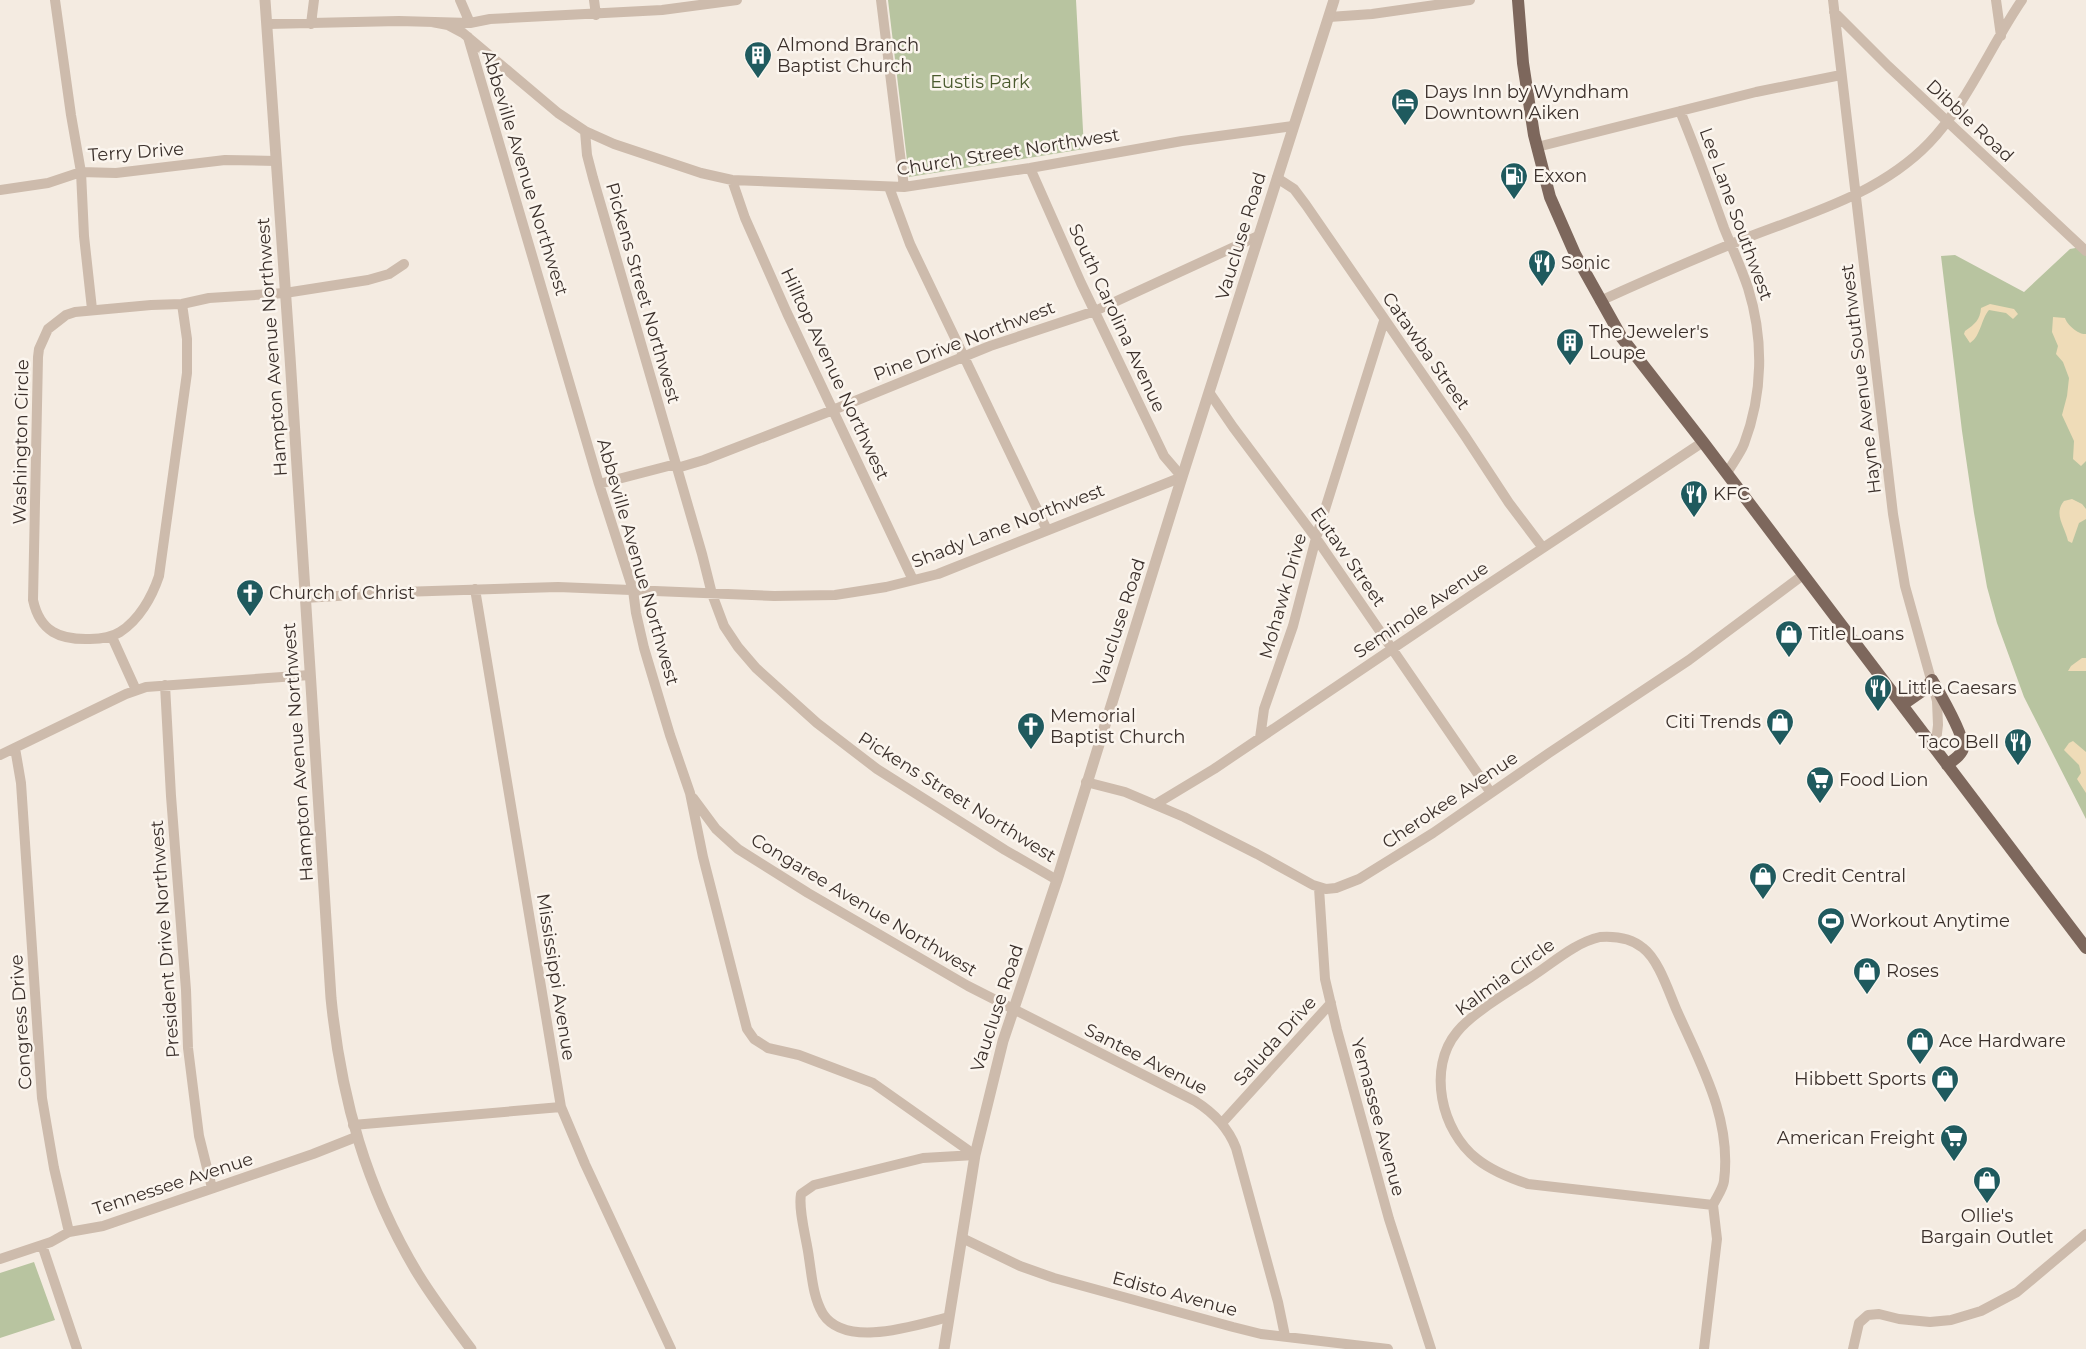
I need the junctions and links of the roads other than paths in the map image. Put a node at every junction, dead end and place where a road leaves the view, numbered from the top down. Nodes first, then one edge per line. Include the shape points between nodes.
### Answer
1 (56, 0) edge
2 (265, 0) edge
3 (314, 0) edge
4 (460, 0) edge
5 (594, 0) edge
6 (736, 0) edge
7 (881, 0) edge
8 (1334, 0) edge
9 (1470, 0) edge
10 (1518, 0) edge
11 (1833, 0) edge
12 (1996, 0) edge
13 (2022, 0) edge
14 (1834, 12) junction
15 (596, 15) junction
16 (1329, 17) junction
17 (432, 22) junction
18 (470, 23) junction
19 (267, 24) junction
20 (311, 24) junction
21 (2001, 36) junction
22 (468, 37) junction
23 (1841, 75) junction
24 (1680, 111) junction
25 (1947, 122) junction
26 (1294, 126) junction
27 (585, 131) junction
28 (1537, 147) junction
29 (276, 161) junction
30 (1030, 168) junction
31 (81, 172) junction
32 (1277, 178) junction
33 (732, 180) junction
34 (889, 187) junction
35 (904, 187) junction
36 (0, 190) edge
37 (1856, 193) junction
38 (1258, 236) junction
39 (1731, 245) junction
40 (2086, 251) edge
41 (404, 264) dead end
42 (286, 293) junction
43 (1600, 302) junction
44 (182, 304) junction
45 (92, 309) junction
46 (1095, 310) junction
47 (1384, 321) junction
48 (964, 357) junction
49 (1209, 392) junction
50 (833, 410) junction
51 (1703, 442) junction
52 (676, 466) junction
53 (1727, 473) junction
54 (1182, 477) junction
55 (599, 484) junction
56 (1047, 530) junction
57 (1316, 538) junction
58 (1543, 548) junction
59 (1803, 576) junction
60 (913, 580) junction
61 (475, 590) junction
62 (633, 590) junction
63 (712, 594) junction
64 (305, 598) junction
65 (112, 637) junction
66 (1393, 648) junction
67 (310, 675) junction
68 (1932, 680) junction
69 (165, 685) junction
70 (136, 690) junction
71 (1902, 704) junction
72 (1260, 738) junction
73 (15, 748) junction
74 (1935, 750) junction
75 (0, 755) edge
76 (1947, 765) junction
77 (1086, 782) junction
78 (690, 793) junction
79 (1491, 793) junction
80 (1156, 804) junction
81 (1056, 880) junction
82 (1319, 888) junction
83 (2086, 948) edge
84 (1331, 1003) junction
85 (1013, 1009) junction
86 (561, 1107) junction
87 (1222, 1123) junction
88 (353, 1125) junction
89 (356, 1137) junction
90 (975, 1155) junction
91 (212, 1188) junction
92 (1712, 1205) junction
93 (69, 1232) junction
94 (2086, 1234) edge
95 (962, 1238) junction
96 (42, 1245) junction
97 (0, 1260) edge
98 (949, 1317) junction
99 (1285, 1336) junction
100 (77, 1349) edge
101 (471, 1349) edge
102 (672, 1349) edge
103 (944, 1349) edge
104 (1388, 1349) edge
105 (1431, 1349) edge
106 (1704, 1349) edge
107 (1853, 1349) edge

1 - 31 street via 70,115
2 - 19 street, Hampton Avenue Northwest
3 - 20 street
4 - 18 street
5 - 15 street
6 - 15 street
7 - 35 street
8 - 16 street, Vaucluse Road
9 - 16 street
10 - 28 main road via 1523,63
11 - 14 street, Hayne Avenue Southwest
12 - 21 street
13 - 21 street
14 - 23 street, Hayne Avenue Southwest
14 - 25 street, Dibble Road
15 - 18 street via 490,19
16 - 26 street, Vaucluse Road
17 - 18 street
17 - 20 street
17 - 22 street, Church Street Northwest via 448,25
19 - 20 street
19 - 29 street, Hampton Avenue Northwest
21 - 25 street
22 - 27 street, Church Street Northwest via 558,113
22 - 55 street, Abbeville Avenue Northwest
23 - 24 street
23 - 37 street, Hayne Avenue Southwest
24 - 28 street
24 - 39 street, Lee Lane Southwest
25 - 37 street via 1908,163
25 - 40 street, Dibble Road
26 - 30 street, Church Street Northwest via 1165,143
26 - 32 street, Vaucluse Road
27 - 33 street, Church Street Northwest via 701,173
27 - 52 street, Pickens Street Northwest via 593,178
28 - 43 main road via 1560,222
29 - 31 street, Terry Drive via 225,160 116,173
29 - 42 street, Hampton Avenue Northwest
30 - 35 street, Church Street Northwest
30 - 46 street, South Carolina Avenue
31 - 36 street, Terry Drive via 48,183
31 - 45 street
32 - 38 street, Vaucluse Road
32 - 47 street, Catawba Street via 1294,188
33 - 34 street, Church Street Northwest
33 - 50 street, Hilltop Avenue Northwest via 745,218
34 - 35 street, Church Street Northwest
34 - 48 street via 910,244
37 - 39 street via 1813,214
37 - 68 street, Hayne Avenue Southwest via 1893,514 1905,586
38 - 46 street, Pine Drive Northwest
38 - 49 street, Vaucluse Road
39 - 43 street
39 - 53 street, Lee Lane Southwest via 1754,309 1760,366 1758,389 1743,444
41 - 42 street, Washington Circle via 389,274 368,280
42 - 44 street, Washington Circle via 210,298
42 - 64 street, Hampton Avenue Northwest
43 - 51 main road via 1622,338
44 - 45 street, Washington Circle
44 - 65 street via 187,338 187,373 162,566 156,586 142,610 128,626
45 - 65 street, Washington Circle via 75,312 52,324 44,334 40,349 33,600 42,621 58,635 73,639
46 - 48 street, Pine Drive Northwest
46 - 54 street, South Carolina Avenue via 1164,456
47 - 57 street, Mohawk Drive
47 - 58 street, Catawba Street
48 - 50 street, Pine Drive Northwest
48 - 56 street
49 - 54 street, Vaucluse Road
49 - 57 street, Eutaw Street
50 - 52 street, Pine Drive Northwest via 704,460
50 - 60 street, Hilltop Avenue Northwest
51 - 53 main road
51 - 58 street, Seminole Avenue
52 - 55 street, Pine Drive Northwest
52 - 63 street, Pickens Street Northwest
53 - 59 main road
54 - 56 street, Shady Lane Northwest
54 - 77 street, Vaucluse Road
55 - 62 street, Abbeville Avenue Northwest
56 - 60 street, Shady Lane Northwest via 958,566
57 - 66 street, Eutaw Street
57 - 72 street, Mohawk Drive via 1293,626 1264,709
58 - 66 street, Seminole Avenue
59 - 71 main road
59 - 79 street, Cherokee Avenue via 1696,655
60 - 63 street, Shady Lane Northwest via 835,595
61 - 62 street, Shady Lane Northwest via 558,587
61 - 64 street, Shady Lane Northwest
61 - 86 street, Mississippi Avenue
62 - 63 street, Shady Lane Northwest
62 - 78 street, Abbeville Avenue Northwest via 644,648
63 - 81 street, Pickens Street Northwest via 724,626 756,668 848,749
64 - 67 street, Hampton Avenue Northwest
65 - 70 street
66 - 72 street, Seminole Avenue
66 - 79 street, Eutaw Street
67 - 69 street
67 - 88 street, Hampton Avenue Northwest via 331,998 340,1067
68 - 71 main road via 1925,689
68 - 74 street, Hayne Avenue Southwest via 1938,711
68 - 76 main road via 1963,744 1961,753
69 - 70 street
69 - 91 street, President Drive Northwest via 188,1048 200,1136
70 - 73 street
71 - 74 main road
72 - 80 street, Seminole Avenue
73 - 75 street
73 - 93 street, Congress Drive via 21,783 42,1098
74 - 76 main road
76 - 83 main road
77 - 80 street
77 - 81 street, Vaucluse Road
78 - 85 street, Congaree Avenue Northwest via 711,823 738,849 808,893
78 - 90 street, Abbeville Avenue Northwest via 741,1012 754,1039 768,1048 799,1055 873,1083
79 - 82 street, Cherokee Avenue via 1359,879 1336,888
80 - 82 street
81 - 85 street, Vaucluse Road
82 - 84 street, Yemassee Avenue via 1325,979
84 - 87 street, Saluda Drive
84 - 105 street, Yemassee Avenue via 1380,1188
85 - 87 street, Santee Avenue via 1195,1101
85 - 90 street, Vaucluse Road
86 - 88 street
86 - 102 street, Mississippi Avenue via 584,1164
87 - 99 street, Santee Avenue via 1236,1148
88 - 89 street, Hampton Avenue Northwest
89 - 91 street, Tennessee Avenue
89 - 101 street, Hampton Avenue Northwest via 402,1246 423,1282
90 - 95 street, Vaucluse Road
90 - 98 street via 923,1158 814,1185 802,1194 800,1203 814,1291 823,1314 834,1326 848,1332 894,1332
91 - 93 street, Tennessee Avenue via 102,1226
92 - 92 street, Kalmia Circle via 1724,1183 1721,1120 1713,1092 1658,968 1636,943 1608,936 1580,944 1485,1008 1464,1024 1452,1039 1442,1067 1440,1086 1443,1103 1465,1147 1494,1171 1528,1184
92 - 106 street via 1717,1238
93 - 96 street, Tennessee Avenue
94 - 107 street via 2017,1292 1981,1311 1930,1322 1868,1315 1859,1323
95 - 98 street, Vaucluse Road
95 - 99 street, Edisto Avenue via 1020,1266 1083,1287 1261,1334
96 - 97 street, Tennessee Avenue
96 - 100 street
98 - 103 street, Vaucluse Road
99 - 104 street, Edisto Avenue

